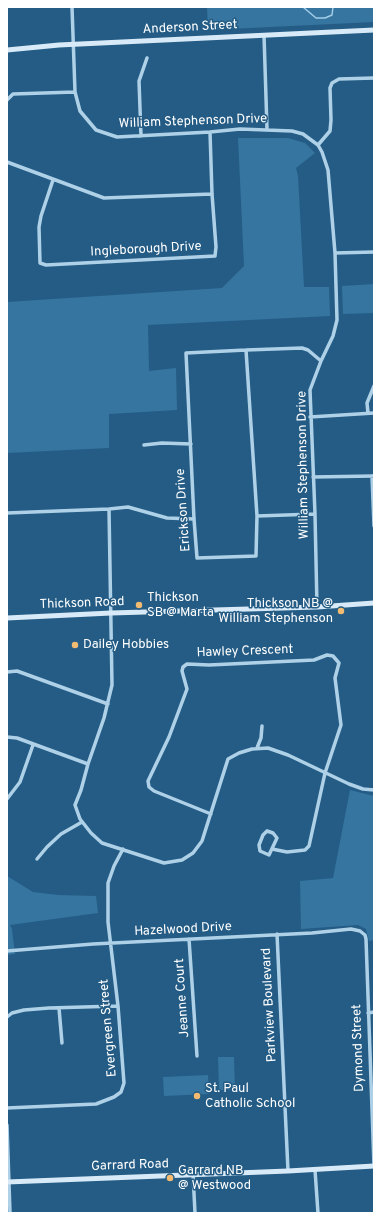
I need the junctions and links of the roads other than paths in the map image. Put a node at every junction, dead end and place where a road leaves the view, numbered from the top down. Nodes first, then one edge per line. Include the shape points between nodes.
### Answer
1 (72, 7) edge
2 (374, 30) edge
3 (264, 35) junction
4 (73, 45) junction
5 (7, 50) edge
6 (147, 58) dead end
7 (374, 78) edge
8 (75, 92) junction
9 (7, 100) edge
10 (267, 129) junction
11 (210, 132) junction
12 (141, 136) junction
13 (318, 145) junction
14 (7, 162) edge
15 (53, 180) junction
16 (212, 194) junction
17 (374, 252) edge
18 (335, 253) junction
19 (246, 350) junction
20 (321, 361) junction
21 (374, 386) edge
22 (368, 413) junction
23 (374, 413) edge
24 (310, 417) junction
25 (191, 444) junction
26 (144, 445) dead end
27 (373, 476) edge
28 (313, 477) junction
29 (108, 509) junction
30 (7, 513) edge
31 (315, 514) junction
32 (257, 516) junction
33 (194, 519) junction
34 (374, 526) edge
35 (374, 603) edge
36 (317, 607) junction
37 (111, 613) junction
38 (7, 618) edge
39 (7, 672) edge
40 (108, 704) junction
41 (262, 726) dead end
42 (7, 737) edge
43 (33, 745) junction
44 (257, 748) junction
45 (88, 764) junction
46 (325, 774) junction
47 (374, 790) edge
48 (7, 799) edge
49 (211, 814) junction
50 (82, 822) junction
51 (272, 849) junction
52 (123, 850) junction
53 (37, 859) dead end
54 (360, 931) joint
55 (277, 934) junction
56 (189, 939) junction
57 (110, 944) junction
58 (7, 951) edge
59 (118, 1006) junction
60 (59, 1008) junction
61 (374, 1012) edge
62 (368, 1013) junction
63 (7, 1017) edge
64 (62, 1043) dead end
65 (197, 1056) dead end
66 (7, 1108) edge
67 (7, 1125) edge
68 (374, 1166) edge
69 (315, 1170) junction
70 (288, 1171) junction
71 (193, 1174) junction
72 (8, 1182) edge
73 (10, 1213) edge
74 (195, 1213) edge
75 (318, 1213) edge

1 - 4 street, William Stephenson Drive
2 - 3 main road, Anderson Street
3 - 4 main road, Anderson Street
3 - 10 street
4 - 5 main road, Anderson Street
4 - 8 street, William Stephenson Drive
6 - 12 street via 139,81
7 - 13 street via 339,79 332,84 330,131
8 - 9 street via 13,94
8 - 12 street, William Stephenson Drive via 80,111 96,130 117,137
10 - 11 street, William Stephenson Drive
10 - 13 street, William Stephenson Drive via 303,134
11 - 12 street, William Stephenson Drive
11 - 16 street, Ingleborough Drive
13 - 18 street, William Stephenson Drive via 328,170
14 - 15 street
15 - 16 street via 104,198
15 - 16 street, Ingleborough Drive via 39,227 40,262 46,265 215,256
17 - 18 street
18 - 20 street, William Stephenson Drive via 337,320 333,336
19 - 20 street, Erickson Drive via 302,348
19 - 25 street, Erickson Drive via 186,353
19 - 32 street, Erickson Drive
20 - 24 street, William Stephenson Drive via 310,390
21 - 22 street via 367,403
22 - 23 street
22 - 24 street
24 - 28 street, William Stephenson Drive
25 - 26 street
25 - 33 street, Erickson Drive
27 - 28 street
27 - 34 street
28 - 31 street, William Stephenson Drive
29 - 30 street
29 - 33 street via 128,507 167,518
29 - 37 street
31 - 32 street
31 - 36 street, William Stephenson Drive
32 - 33 street, Erickson Drive via 256,556 197,558
35 - 36 main road, Thickson Road
36 - 37 main road, Thickson Road
37 - 38 main road, Thickson Road
37 - 40 street via 112,685
39 - 40 street via 17,671
40 - 45 street
41 - 44 street
42 - 43 street
43 - 45 street
43 - 48 street via 20,782
44 - 46 street via 268,748 288,755
44 - 49 street via 228,759
45 - 50 street via 76,805
46 - 47 street via 364,789
46 - 49 street, Hawley Crescent via 340,724 335,678 339,663 333,656 327,655 314,660 187,664 182,671 187,689 169,737 148,781 154,791
46 - 51 street via 309,846 305,850 287,852
49 - 52 street via 202,841 193,853 182,860 164,863
50 - 52 street via 102,843
50 - 53 street via 61,834
51 - 51 street via 277,838 267,831 259,844 260,850 270,855
52 - 57 street, Evergreen Street via 108,883
54 - 55 street, Hazelwood Drive via 351,929
54 - 62 street, Dymond Street via 366,939
55 - 56 street, Hazelwood Drive
55 - 70 street, Parkview Boulevard
56 - 57 street, Hazelwood Drive
56 - 65 street, Jeanne Court
57 - 58 street, Hazelwood Drive
57 - 59 street, Evergreen Street
59 - 60 street
59 - 66 street, Evergreen Street via 124,1083 121,1092 96,1104
60 - 63 street via 12,1012
60 - 64 street
61 - 62 street
62 - 68 street, Dymond Street
67 - 72 street
68 - 69 main road, Garrard Road
69 - 70 main road, Garrard Road
69 - 75 street
70 - 71 main road, Garrard Road
71 - 72 main road, Garrard Road
71 - 74 street
72 - 73 street

